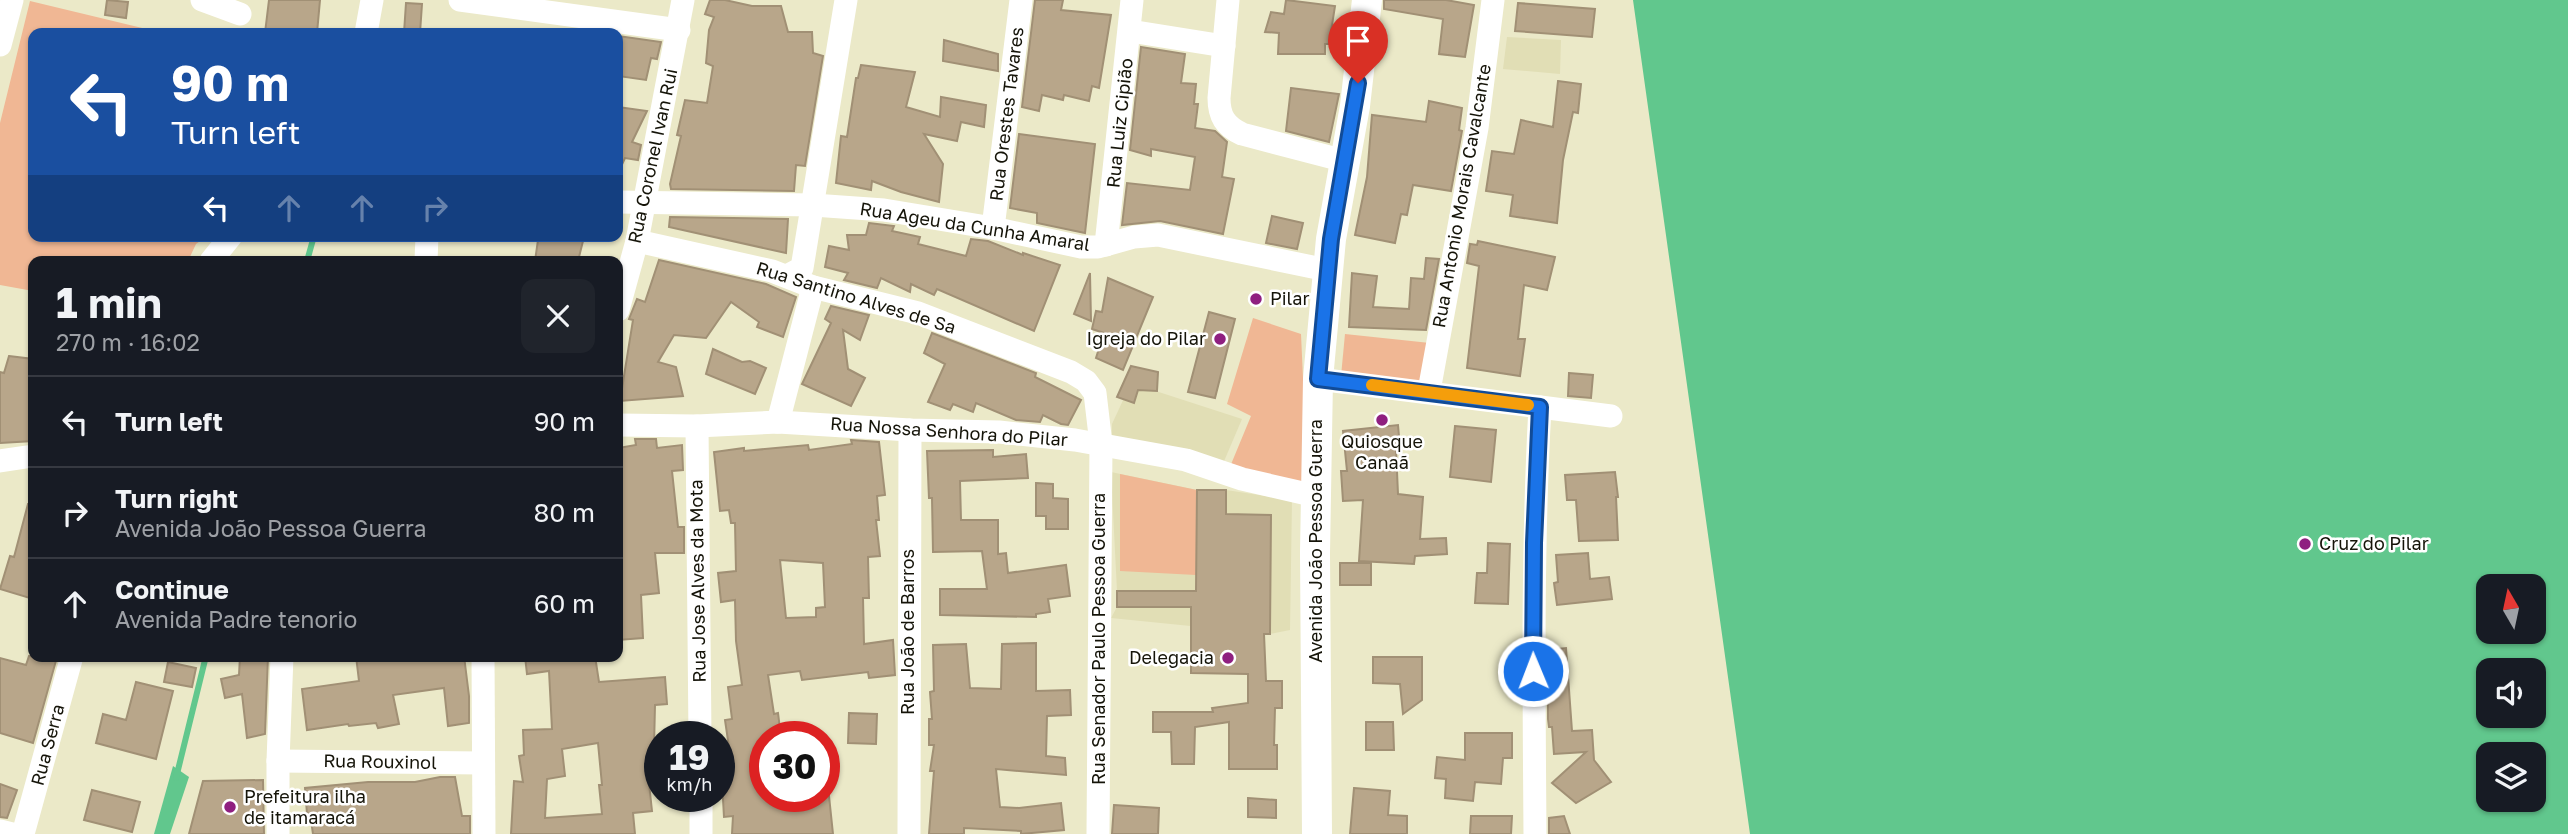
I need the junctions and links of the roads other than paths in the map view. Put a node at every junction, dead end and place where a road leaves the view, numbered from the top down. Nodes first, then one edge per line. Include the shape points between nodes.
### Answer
1 (12, 0) edge
2 (202, 0) edge
3 (373, 0) edge
4 (460, 0) edge
5 (683, 0) edge
6 (846, 0) edge
7 (1021, 0) edge
8 (1132, 0) edge
9 (1228, 0) edge
10 (1367, 0) edge
11 (1493, 0) edge
12 (548, 6) edge
13 (241, 16) edge
14 (367, 28) edge
15 (679, 30) junction
16 (1130, 31) junction
17 (0, 45) edge
18 (1224, 46) junction
19 (1345, 160) junction
20 (623, 202) edge
21 (644, 202) junction
22 (813, 205) junction
23 (993, 228) junction
24 (637, 241) junction
25 (226, 242) edge
26 (1106, 245) junction
27 (215, 256) edge
28 (1327, 270) junction
29 (787, 276) junction
30 (813, 287) junction
31 (623, 292) edge
32 (1318, 379) junction
33 (1429, 391) junction
34 (1540, 407) junction
35 (1611, 416) dead end
36 (778, 422) junction
37 (623, 425) edge
38 (696, 426) junction
39 (910, 430) junction
40 (1101, 444) junction
41 (28, 457) edge
42 (0, 461) edge
43 (1315, 496) junction
44 (70, 662) edge
45 (282, 662) edge
46 (483, 662) edge
47 (700, 721) edge
48 (278, 761) junction
49 (483, 763) junction
50 (701, 812) edge
51 (0, 831) edge
52 (12, 834) edge
53 (23, 834) edge
54 (278, 834) edge
55 (484, 834) edge
56 (701, 834) edge
57 (909, 834) edge
58 (1098, 834) edge
59 (1317, 834) edge
60 (1535, 834) edge

1 - 17 street
2 - 13 street
3 - 14 street
4 - 12 street
5 - 15 street, Rua Coronel Ivan Rui
6 - 22 street
7 - 23 street, Rua Orestes Tavares
8 - 16 street, Rua Luiz Cipião
9 - 18 street
10 - 19 main road, Avenida João Pessoa Guerra
11 - 33 street, Rua Antonio Morais Cavalcante via 1476,128
12 - 15 street
15 - 21 street, Rua Coronel Ivan Rui
16 - 18 street
16 - 26 street, Rua Luiz Cipião
18 - 19 street via 1219,109 1230,128
19 - 28 main road, Avenida João Pessoa Guerra
20 - 21 street, Rua Ageu da Cunha Amaral
21 - 22 street, Rua Ageu da Cunha Amaral
21 - 24 street, Rua Coronel Ivan Rui
22 - 23 street, Rua Ageu da Cunha Amaral via 884,210
22 - 29 street via 802,268
23 - 26 street, Rua Ageu da Cunha Amaral via 1081,247
24 - 29 street, Rua Santino Alves de Sa
24 - 31 street, Rua Coronel Ivan Rui
25 - 27 street
26 - 28 street, Rua Ageu da Cunha Amaral via 1158,235
28 - 32 main road, Avenida João Pessoa Guerra
29 - 30 street, Rua Santino Alves de Sa
30 - 36 street
30 - 40 street, Rua Santino Alves de Sa via 918,313 1079,376 1095,393
32 - 33 street
32 - 43 main road, Avenida João Pessoa Guerra
33 - 34 street
34 - 35 street
34 - 60 street via 1532,644
36 - 38 street, Rua Nossa Senhora do Pilar
36 - 39 street, Rua Nossa Senhora do Pilar
37 - 38 street, Rua Nossa Senhora do Pilar
38 - 47 street, Rua Jose Alves da Mota
39 - 40 street, Rua Nossa Senhora do Pilar via 999,432
39 - 57 street, Rua João de Barros
40 - 43 street, Rua Nossa Senhora do Pilar via 1186,460
40 - 58 street, Rua Senador Paulo Pessoa Guerra
41 - 42 street
43 - 59 main road, Avenida João Pessoa Guerra
44 - 53 street, Rua Serra
45 - 48 street
46 - 49 street
48 - 49 street, Rua Rouxinol
48 - 54 street
49 - 55 street
50 - 56 street
51 - 52 street

